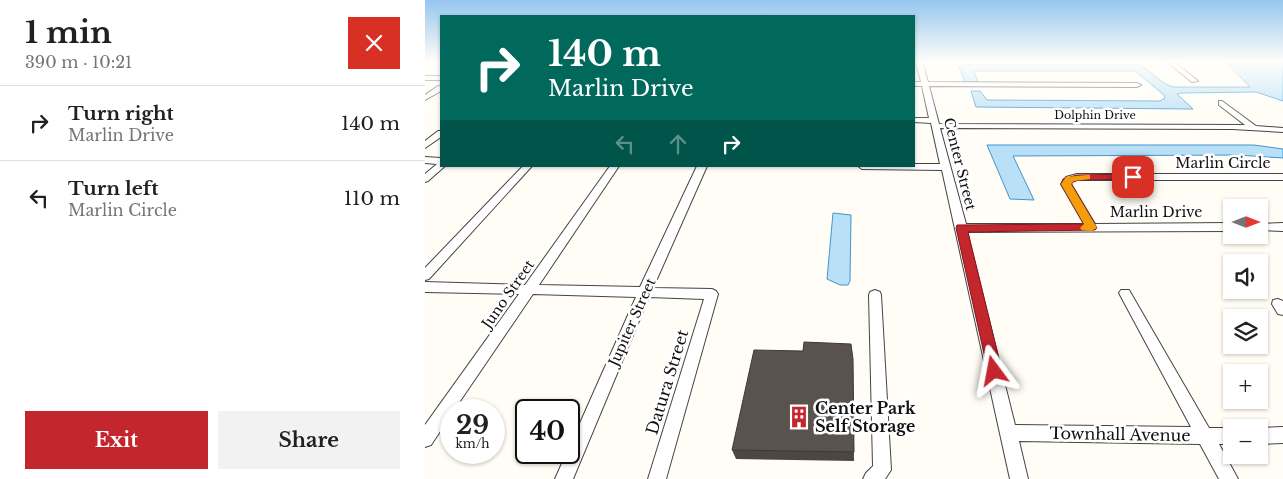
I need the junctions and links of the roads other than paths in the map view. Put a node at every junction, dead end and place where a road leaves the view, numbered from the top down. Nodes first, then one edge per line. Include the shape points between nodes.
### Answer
1 (919, 84) edge
2 (1137, 85) dead end
3 (440, 89) edge
4 (425, 98) edge
5 (1223, 103) dead end
6 (915, 120) edge
7 (935, 123) junction
8 (1255, 129) junction
9 (1283, 130) edge
10 (440, 134) edge
11 (425, 145) edge
12 (425, 160) edge
13 (440, 161) edge
14 (440, 167) edge
15 (527, 167) edge
16 (614, 167) edge
17 (702, 167) edge
18 (915, 167) edge
19 (946, 167) junction
20 (1283, 176) edge
21 (425, 179) edge
22 (1223, 227) edge
23 (1268, 227) edge
24 (1283, 227) edge
25 (961, 228) junction
26 (1091, 228) junction
27 (425, 276) edge
28 (425, 287) edge
29 (529, 290) junction
30 (644, 293) junction
31 (1125, 294) dead end
32 (875, 295) dead end
33 (1009, 433) junction
34 (1283, 435) edge
35 (1205, 436) junction
36 (1223, 436) edge
37 (1268, 436) edge
38 (425, 439) edge
39 (564, 479) edge
40 (657, 479) edge
41 (872, 479) edge
42 (1019, 479) edge
43 (1229, 479) edge

1 - 2 street
1 - 7 street, Center Street
3 - 4 street
5 - 8 street
6 - 7 street, Dolphin Drive
7 - 8 street, Dolphin Drive
7 - 19 street, Center Street
8 - 9 street, Dolphin Drive
10 - 11 street
12 - 13 street
14 - 21 street
15 - 27 street
16 - 29 street, Juno Street
17 - 30 street, Jupiter Street
18 - 19 street
19 - 25 street, Center Street
20 - 26 street, Marlin Circle via 1069,179 1066,184
22 - 26 street, Marlin Drive
23 - 24 street
25 - 26 street, Marlin Drive
25 - 33 street, Center Street
28 - 29 street
29 - 30 street
29 - 38 street, Juno Street
30 - 39 street, Jupiter Street
30 - 40 street, Datura Street via 712,294
31 - 35 street
32 - 41 street via 882,470
33 - 35 street, Townhall Avenue
33 - 42 street, Center Street
34 - 37 street
35 - 36 street, Townhall Avenue
35 - 43 street

